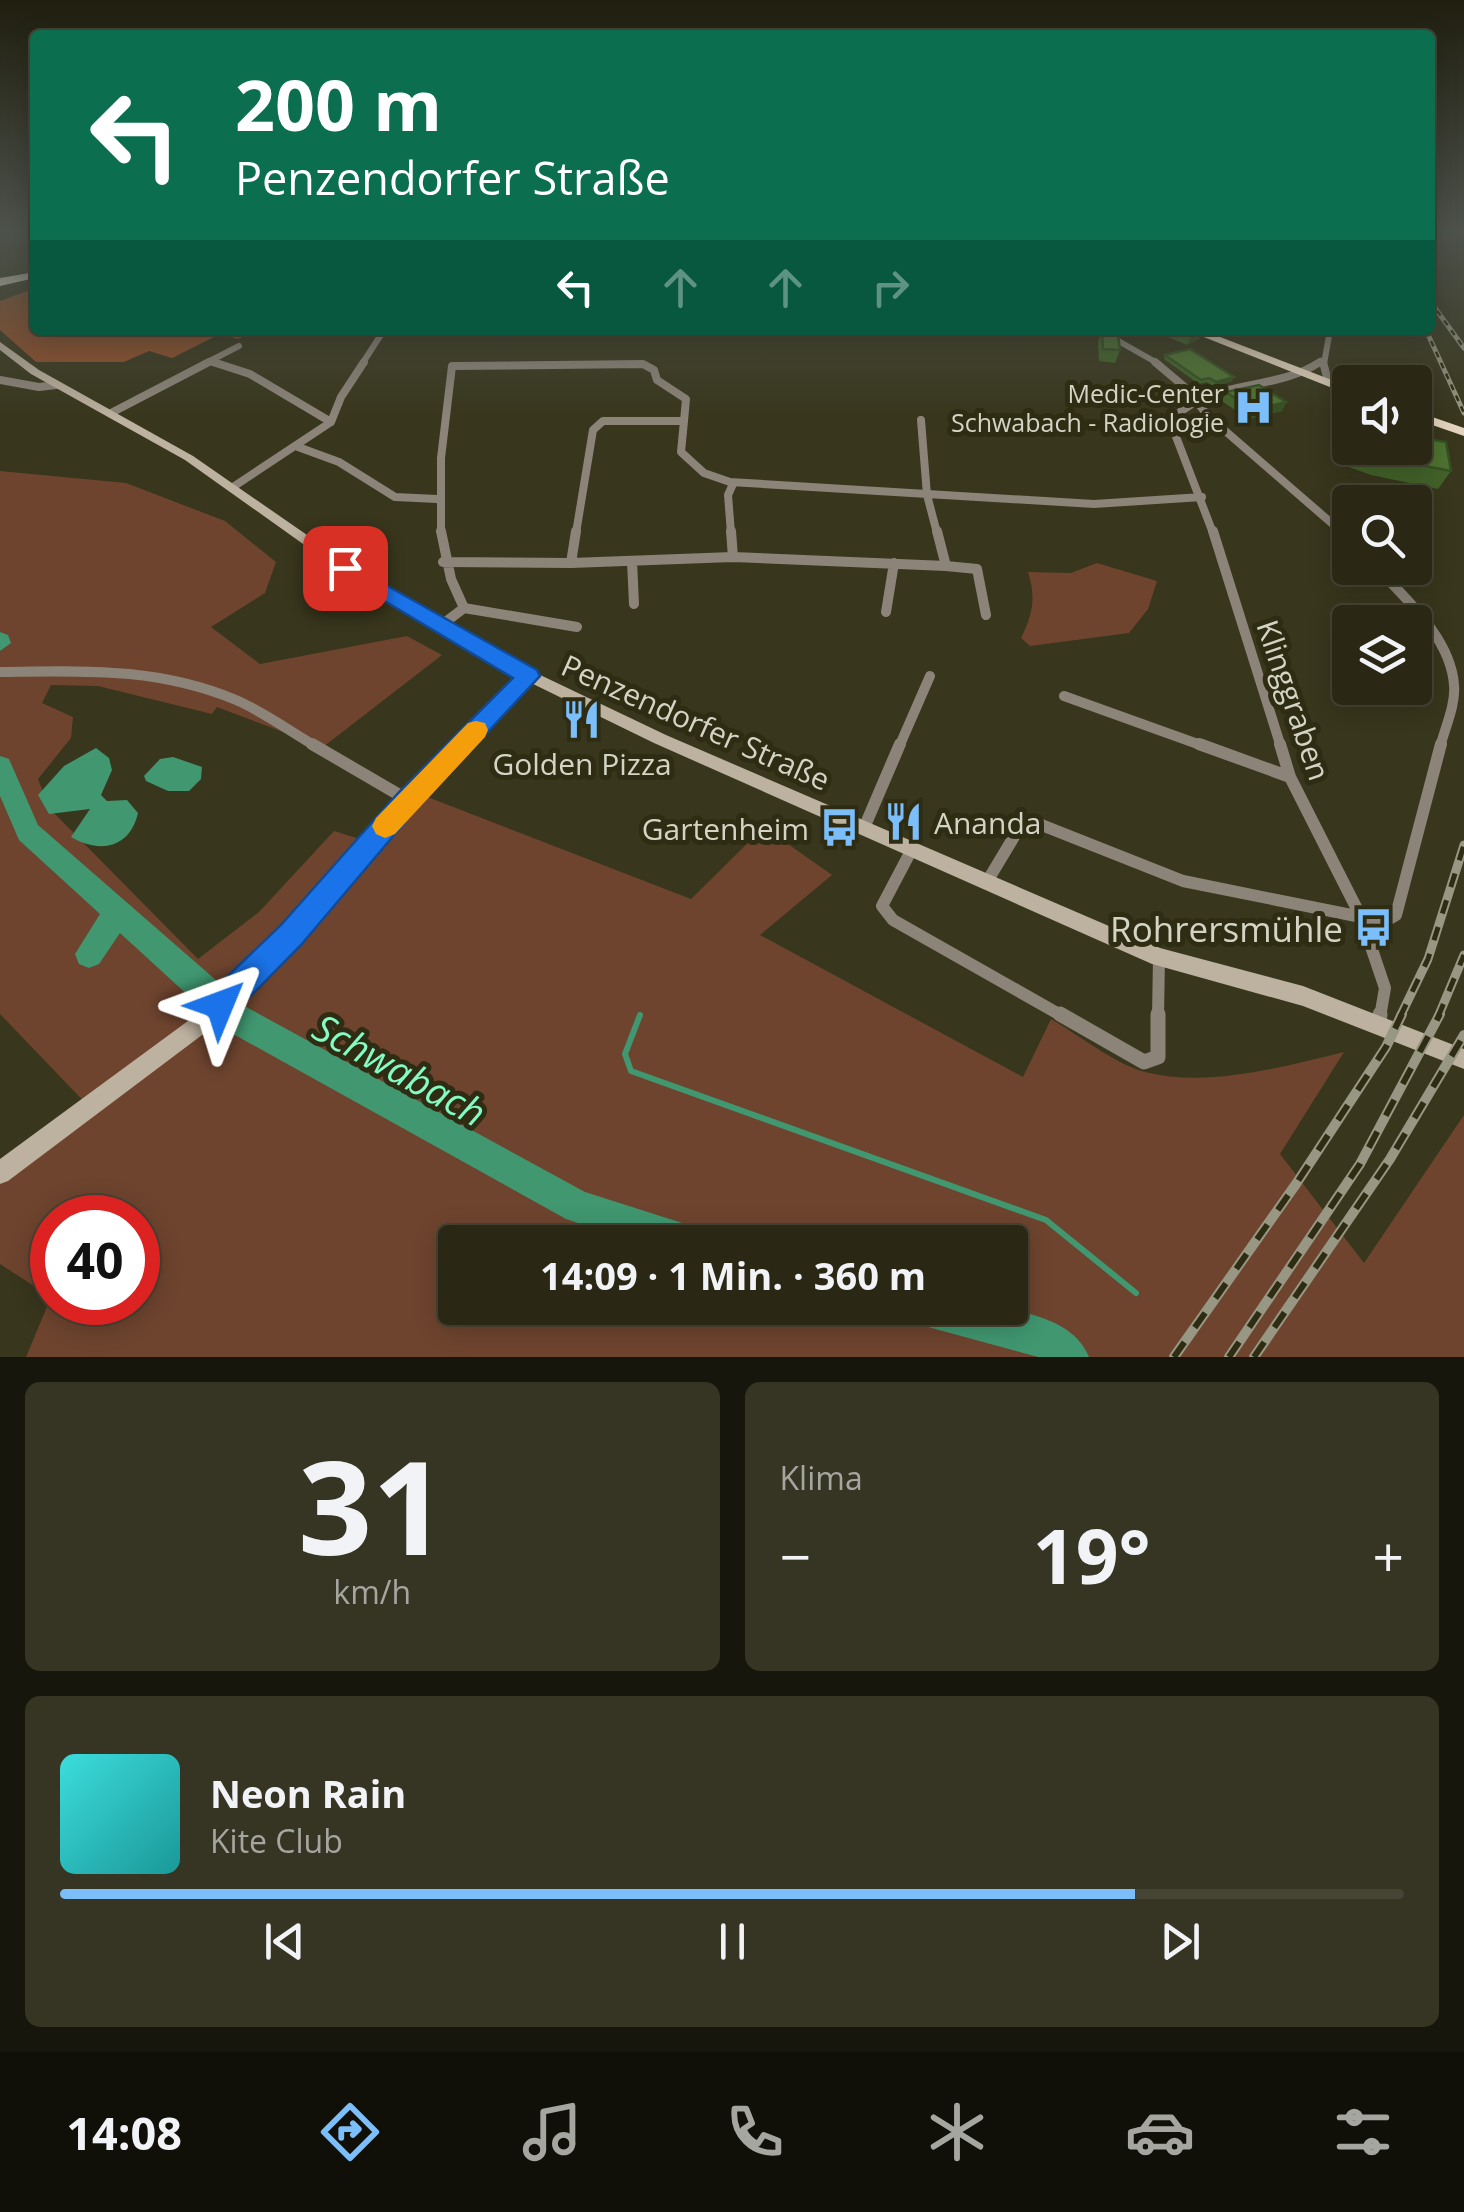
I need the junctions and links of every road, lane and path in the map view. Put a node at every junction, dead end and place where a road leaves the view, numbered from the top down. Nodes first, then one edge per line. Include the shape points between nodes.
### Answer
1 (381, 335) edge
2 (1109, 335) edge
3 (1205, 335) edge
4 (1216, 335) edge
5 (1329, 335) edge
6 (0, 346) edge
7 (239, 346) dead end
8 (1323, 360) junction
9 (213, 362) junction
10 (1304, 372) junction
11 (1326, 378) junction
12 (0, 380) edge
13 (1332, 381) edge
14 (1332, 382) edge
15 (56, 385) junction
16 (1196, 396) junction
17 (111, 413) junction
18 (1432, 418) edge
19 (921, 420) dead end
20 (331, 422) junction
21 (684, 422) junction
22 (1464, 428) edge
23 (298, 447) junction
24 (733, 484) junction
25 (234, 487) junction
26 (927, 495) junction
27 (1202, 497) junction
28 (437, 498) junction
29 (1332, 524) edge
30 (733, 557) junction
31 (632, 561) junction
32 (443, 562) junction
33 (571, 563) junction
34 (894, 563) junction
35 (946, 566) junction
36 (1392, 585) edge
37 (634, 604) dead end
38 (464, 608) junction
39 (886, 612) dead end
40 (986, 615) dead end
41 (577, 626) dead end
42 (439, 627) junction
43 (0, 672) edge
44 (529, 676) junction
45 (930, 676) dead end
46 (1064, 696) dead end
47 (1290, 776) junction
48 (408, 800) junction
49 (864, 828) junction
50 (912, 849) junction
51 (988, 880) junction
52 (1361, 917) junction
53 (1159, 957) junction
54 (1379, 1023) junction
55 (1464, 1059) edge
56 (0, 1173) edge

1 - 20 street
2 - 16 street
3 - 10 main road
4 - 10 main road
5 - 8 street
6 - 15 main road, Penzendorfer Straße
7 - 9 street
8 - 10 street
8 - 11 street
9 - 17 street
9 - 20 street via 250,374
10 - 11 main road
10 - 14 main road
10 - 16 street
11 - 13 main road
12 - 15 street
15 - 17 main road, Penzendorfer Straße
16 - 27 street, Klinggraben via 1174,418
16 - 29 street via 1208,416
17 - 25 main road, Penzendorfer Straße
18 - 22 main road
19 - 26 street
20 - 23 street
21 - 24 street via 681,452 702,475
21 - 28 street via 686,399 643,364 452,366
21 - 33 street via 604,421 593,430
23 - 25 street
23 - 28 street via 395,497
24 - 26 street
24 - 30 street
25 - 42 main road, Penzendorfer Straße via 352,574
26 - 27 street via 1094,504
26 - 35 street
27 - 47 street, Klinggraben
28 - 32 street
30 - 31 street
30 - 34 street
31 - 33 street
31 - 37 street
32 - 33 street
32 - 38 street
34 - 35 street
34 - 39 street
35 - 40 street via 977,568
36 - 52 street via 1448,658 1455,690 1396,914
38 - 41 street
38 - 42 street
42 - 44 main road, Penzendorfer Straße
43 - 48 street via 120,670 192,686 238,702
44 - 48 main road
44 - 49 main road, Penzendorfer Straße
45 - 49 street
46 - 47 street
47 - 52 street, Klinggraben
48 - 56 main road via 291,935 200,1025
49 - 50 main road, Penzendorfer Straße
50 - 51 main road, Penzendorfer Straße
50 - 53 street via 882,906 893,920 1144,1062 1158,1057
51 - 52 street via 1021,825 1034,822 1182,882
51 - 53 main road, Penzendorfer Straße
52 - 54 street, Klinggraben via 1385,988
53 - 54 main road, Penzendorfer Straße
54 - 55 main road, Penzendorfer Straße

